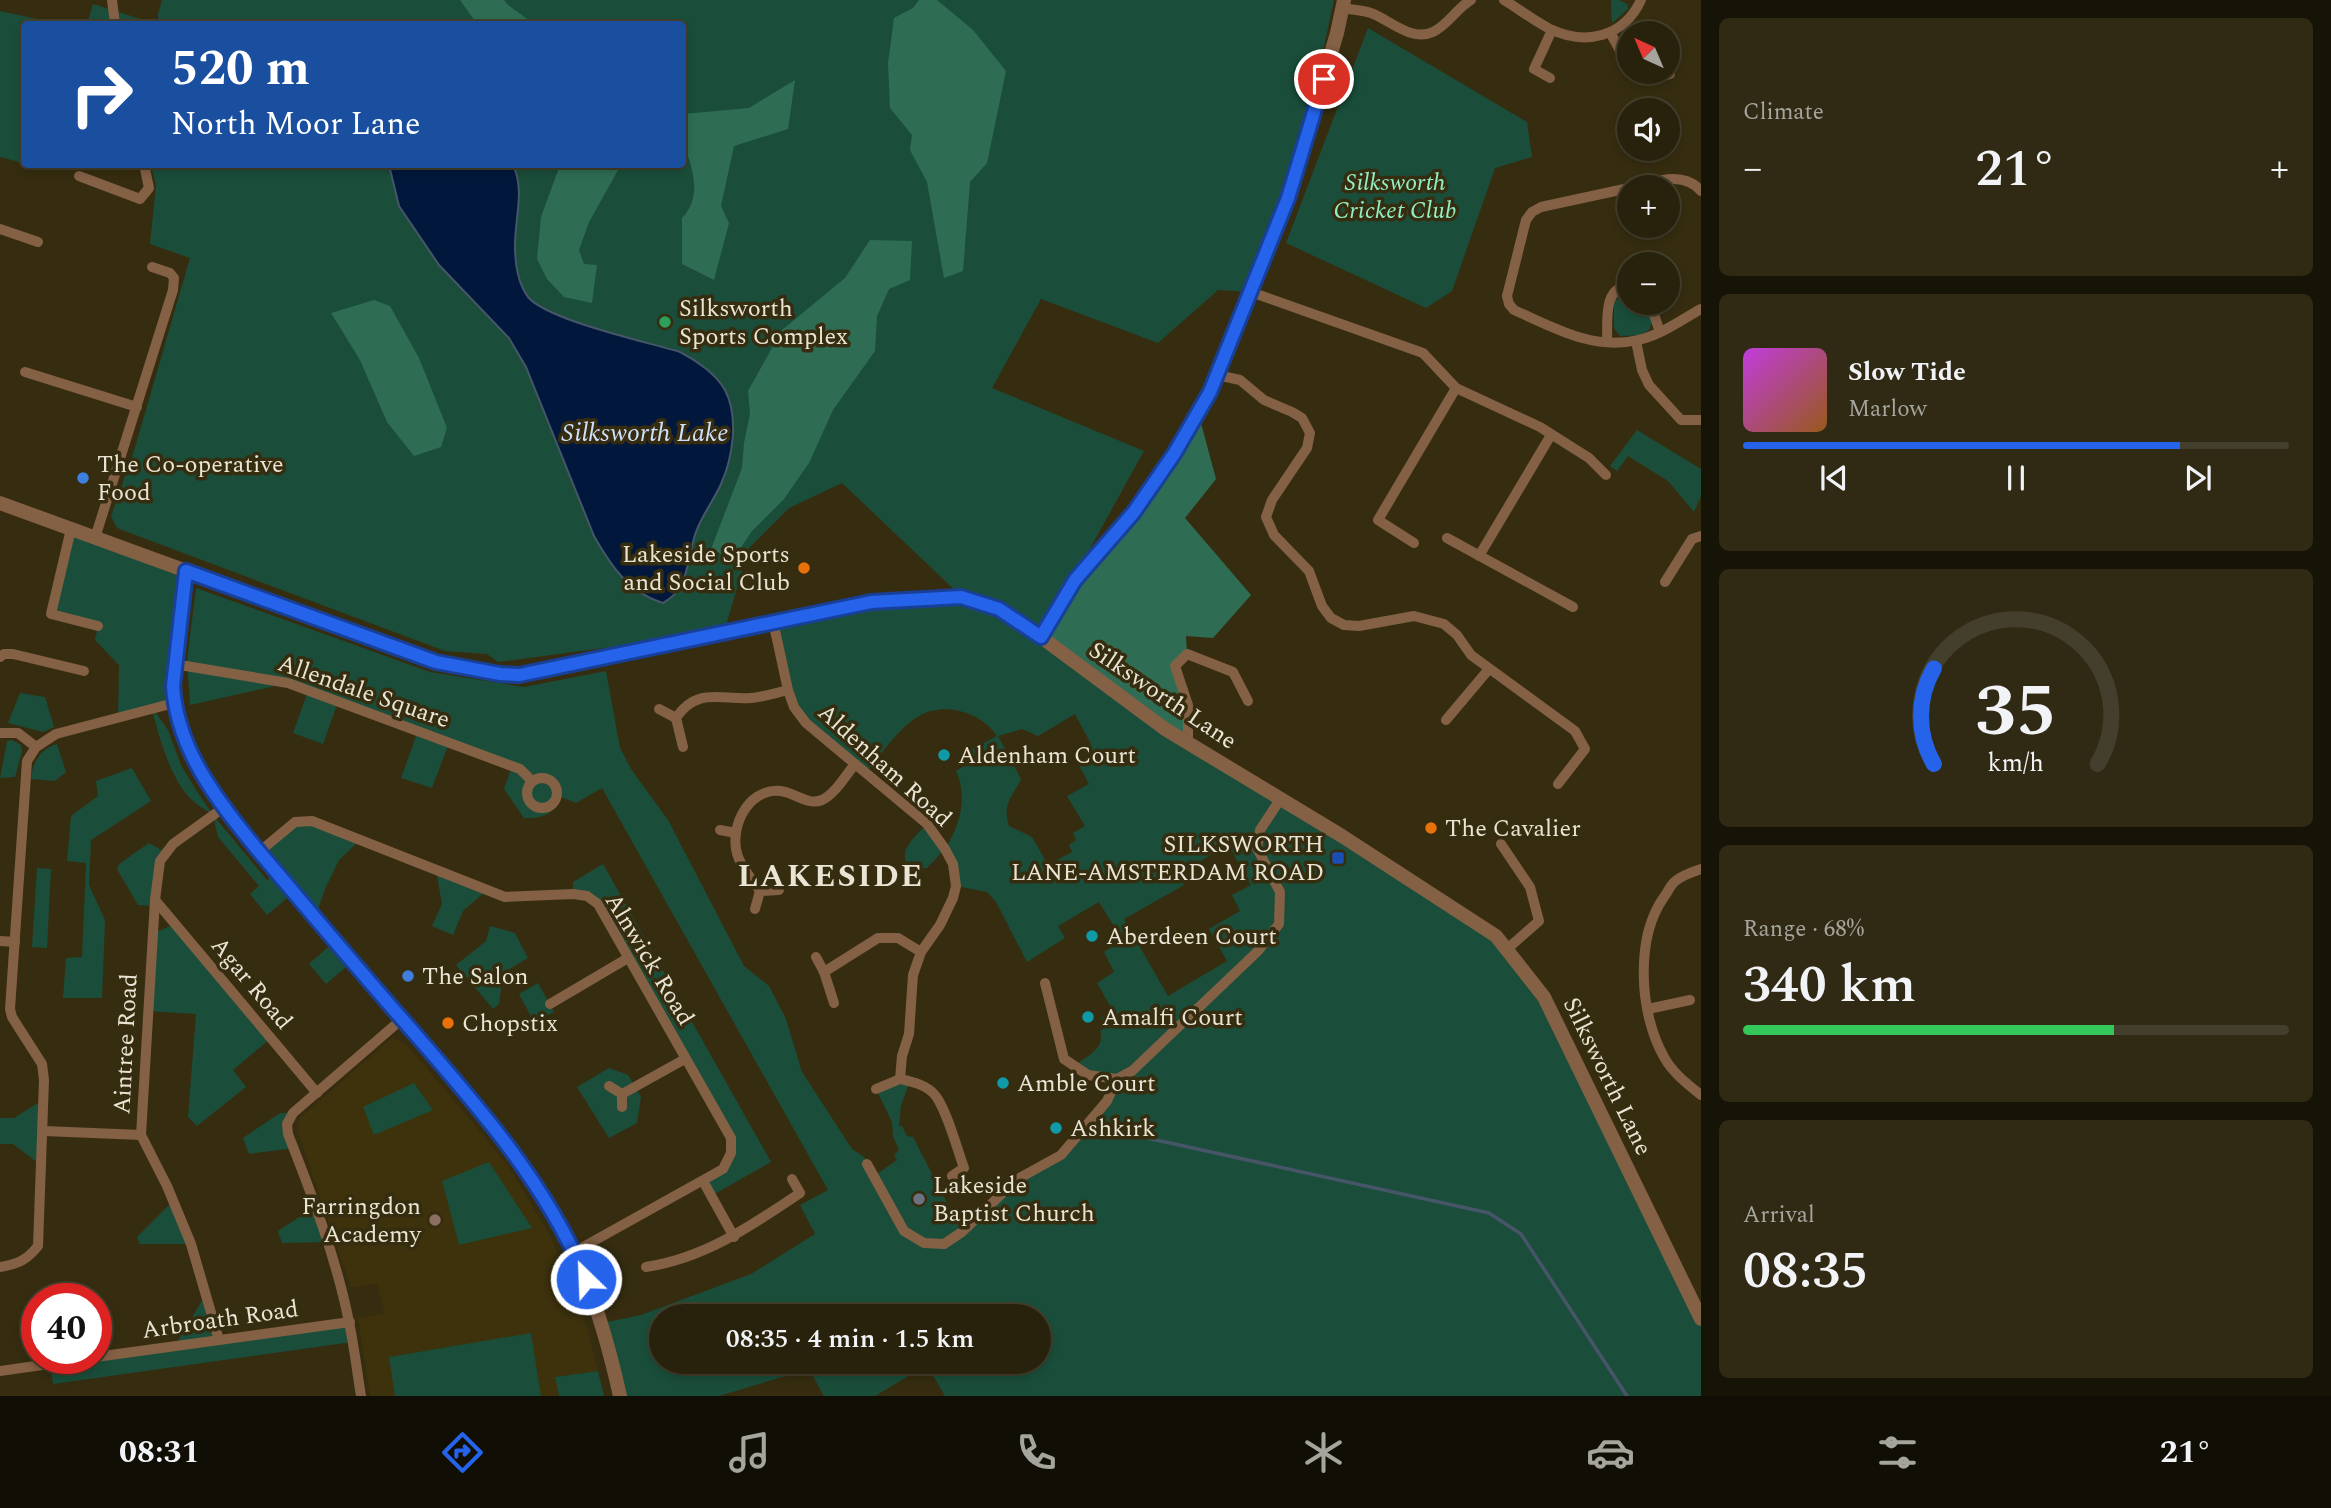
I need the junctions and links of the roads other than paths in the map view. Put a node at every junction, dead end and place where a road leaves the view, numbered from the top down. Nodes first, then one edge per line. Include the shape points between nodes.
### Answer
1 (1471, 0) edge
2 (1504, 0) edge
3 (109, 1) edge
4 (1638, 1) edge
5 (1344, 4) edge
6 (114, 21) edge
7 (1552, 30) junction
8 (1611, 34) junction
9 (1617, 45) edge
10 (1550, 78) dead end
11 (145, 168) edge
12 (79, 176) dead end
13 (1680, 179) edge
14 (1617, 190) edge
15 (1701, 191) edge
16 (0, 229) edge
17 (38, 242) dead end
18 (152, 267) dead end
19 (1617, 289) edge
20 (1251, 292) junction
21 (1701, 309) edge
22 (1654, 315) edge
23 (1660, 332) junction
24 (1636, 341) junction
25 (1607, 342) junction
26 (25, 372) dead end
27 (1217, 375) junction
28 (1456, 388) junction
29 (137, 407) junction
30 (1701, 420) edge
31 (1551, 435) junction
32 (1606, 475) dead end
33 (0, 503) edge
34 (71, 529) junction
35 (1701, 536) edge
36 (95, 538) junction
37 (1447, 538) dead end
38 (1415, 543) dead end
39 (1479, 556) junction
40 (186, 571) junction
41 (1665, 582) dead end
42 (1573, 607) dead end
43 (774, 621) junction
44 (98, 626) dead end
45 (1041, 637) junction
46 (0, 657) edge
47 (174, 664) junction
48 (1489, 668) junction
49 (84, 671) dead end
50 (788, 690) junction
51 (1248, 701) dead end
52 (174, 703) junction
53 (659, 709) dead end
54 (676, 718) junction
55 (1446, 720) dead end
56 (0, 733) edge
57 (1188, 743) junction
58 (36, 747) junction
59 (683, 747) dead end
60 (855, 764) junction
61 (532, 782) dead end
62 (1558, 784) dead end
63 (1281, 798) junction
64 (223, 808) junction
65 (720, 830) dead end
66 (736, 833) junction
67 (1501, 844) dead end
68 (259, 852) junction
69 (1701, 869) edge
70 (779, 890) dead end
71 (760, 891) junction
72 (155, 900) junction
73 (755, 909) dead end
74 (0, 941) edge
75 (15, 942) junction
76 (1506, 950) junction
77 (921, 952) junction
78 (816, 957) dead end
79 (628, 958) junction
80 (824, 972) junction
81 (1045, 983) dead end
82 (1690, 999) dead end
83 (834, 1003) dead end
84 (550, 1004) dead end
85 (1648, 1009) junction
86 (402, 1019) junction
87 (685, 1059) junction
88 (900, 1079) junction
89 (1117, 1079) junction
90 (609, 1086) dead end
91 (876, 1089) dead end
92 (317, 1093) junction
93 (622, 1094) junction
94 (1701, 1095) edge
95 (622, 1107) dead end
96 (44, 1131) junction
97 (141, 1135) junction
98 (867, 1164) dead end
99 (964, 1168) junction
100 (977, 1171) dead end
101 (953, 1176) dead end
102 (792, 1179) dead end
103 (703, 1181) junction
104 (734, 1237) junction
105 (574, 1252) junction
106 (0, 1267) edge
107 (646, 1267) dead end
108 (1701, 1319) edge
109 (350, 1322) junction
110 (219, 1340) junction
111 (112, 1355) edge
112 (21, 1368) edge
113 (0, 1371) edge
114 (360, 1396) edge
115 (620, 1396) edge

1 - 5 street via 1441,27 1420,35
2 - 7 street
3 - 6 street
4 - 8 street via 1630,19
5 - 20 street via 1297,171
7 - 8 street via 1581,37
7 - 10 street via 1534,69
8 - 9 street
11 - 12 street via 149,188 140,199
13 - 15 street via 1695,183
14 - 25 street via 1532,212 1507,296 1514,310 1578,338
16 - 17 street
18 - 29 street via 170,273 173,290
19 - 25 street via 1608,305
20 - 27 street
20 - 28 street via 1423,353
21 - 23 street
22 - 23 street
23 - 24 street
24 - 25 street
24 - 30 street via 1649,385 1682,420
26 - 29 street
27 - 45 street via 1174,454 1134,512 1075,580
27 - 48 street via 1240,380 1264,400 1302,418 1310,433 1307,448 1272,500 1266,517 1274,535 1309,571 1331,618 1359,626 1414,616 1444,624
28 - 31 street
28 - 38 street via 1378,520
29 - 36 street
31 - 32 street via 1589,458
31 - 39 street
33 - 34 street, Silksworth Lane
34 - 36 street, Silksworth Lane
34 - 44 street via 51,614
35 - 41 street via 1692,539
36 - 40 street, Silksworth Lane
37 - 39 street
39 - 42 street
40 - 43 street, Silksworth Lane via 436,662 500,674 519,675
40 - 47 street
43 - 45 street, Silksworth Lane via 871,602 961,597 999,609
43 - 50 street, Aldenham Road
45 - 57 street, Silksworth Lane
46 - 49 street via 13,654
47 - 52 street
47 - 61 street, Allendale Square via 288,683 520,769
48 - 55 street
48 - 62 street via 1574,731 1585,749
50 - 54 street via 754,698 702,698 682,708
50 - 60 street, Aldenham Road via 806,723
51 - 57 street via 1233,672 1187,654 1175,666 1188,705
52 - 58 street via 57,734
52 - 64 street via 192,759
53 - 54 street
54 - 59 street
56 - 58 street via 18,733
57 - 63 street, Silksworth Lane
58 - 75 street via 27,761 24,780
60 - 66 street via 820,800 780,791 762,793 747,807
60 - 77 street, Aldenham Road via 927,824 953,864 953,898
63 - 76 street, Silksworth Lane via 1496,936
63 - 89 street via 1260,830 1257,848 1280,892 1279,924 1258,951 1132,1071
64 - 68 street
64 - 72 street, Aintree Road via 165,852
65 - 66 street
66 - 71 street via 739,859
67 - 76 street via 1530,887 1539,921
68 - 79 street, Alnwick Road via 295,822 312,821 505,897 587,896 598,904
68 - 86 street
69 - 85 street via 1675,880 1654,912 1645,947
70 - 71 street
71 - 73 street
72 - 92 street, Agar Road
72 - 97 street, Aintree Road
74 - 75 street
75 - 96 street via 10,1009 42,1065
76 - 108 street, Silksworth Lane via 1544,997
77 - 80 street via 898,939 878,938
77 - 88 street via 913,975
78 - 80 street
79 - 84 street
79 - 87 street, Alnwick Road
80 - 83 street
81 - 89 street via 1064,1059 1088,1075
82 - 85 street
85 - 94 street via 1664,1057
86 - 92 street
86 - 105 street via 523,1167
87 - 93 street
87 - 103 street, Alnwick Road via 731,1138 731,1153 723,1169
88 - 91 street
88 - 99 street via 925,1086 935,1095
89 - 98 street via 1107,1101 1062,1154 1016,1180 944,1244 924,1243 904,1231
90 - 93 street
92 - 109 street via 292,1113 288,1133
93 - 95 street
96 - 97 street
96 - 106 street via 38,1246 18,1264
97 - 110 street, Aintree Road via 191,1244
99 - 100 street
99 - 101 street
102 - 104 street via 800,1193
103 - 104 street
103 - 105 street, Alnwick Road
104 - 107 street via 672,1264
105 - 115 street via 602,1323
109 - 110 street, Arbroath Road
109 - 114 street
110 - 111 street, Arbroath Road
112 - 113 street

